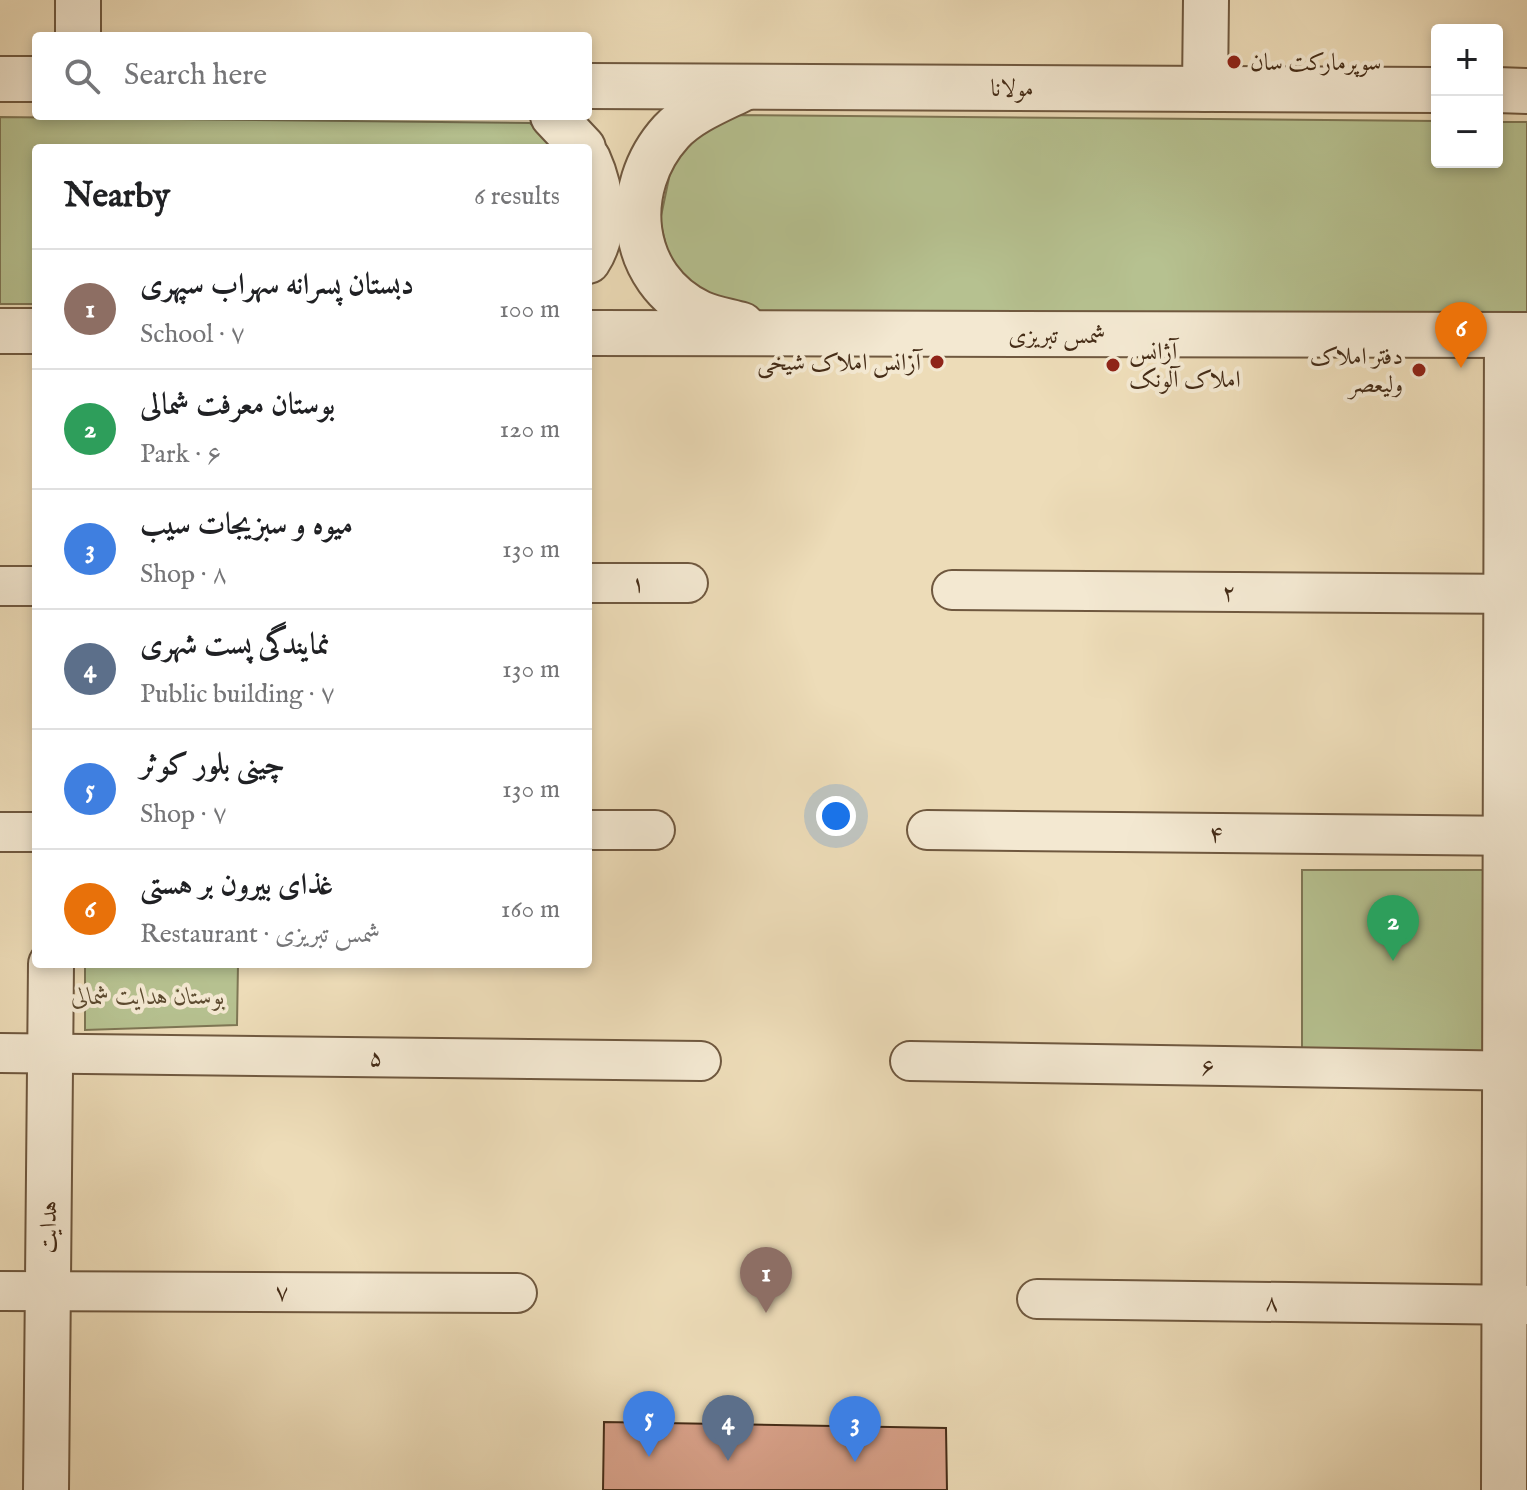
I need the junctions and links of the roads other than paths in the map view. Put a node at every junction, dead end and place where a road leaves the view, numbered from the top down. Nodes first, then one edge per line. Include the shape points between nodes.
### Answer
1 (78, 0) edge
2 (1206, 0) edge
3 (78, 32) edge
4 (0, 79) edge
5 (32, 79) edge
6 (592, 86) edge
7 (746, 87) junction
8 (1205, 89) junction
9 (1431, 90) edge
10 (1503, 90) edge
11 (1527, 91) edge
12 (557, 120) edge
13 (579, 144) edge
14 (592, 168) edge
15 (592, 254) edge
16 (0, 331) edge
17 (32, 331) edge
18 (592, 333) edge
19 (773, 334) junction
20 (1517, 335) edge
21 (592, 583) edge
22 (688, 583) dead end
23 (0, 586) edge
24 (32, 586) edge
25 (952, 590) dead end
26 (1516, 594) edge
27 (592, 830) edge
28 (655, 830) dead end
29 (927, 830) dead end
30 (0, 832) edge
31 (32, 832) edge
32 (1516, 836) edge
33 (51, 968) edge
34 (0, 1053) edge
35 (50, 1054) junction
36 (701, 1061) dead end
37 (910, 1061) dead end
38 (1517, 1071) edge
39 (0, 1291) edge
40 (48, 1291) junction
41 (517, 1293) dead end
42 (1037, 1299) dead end
43 (1517, 1305) edge
44 (46, 1490) edge
45 (1504, 1490) edge

1 - 3 street
2 - 8 street
4 - 5 street
6 - 7 street, مولانا
7 - 8 street, مولانا
7 - 19 street via 673,129 650,158 638,192 638,228 649,263 670,292 700,313
8 - 9 street, مولانا
10 - 11 street
12 - 13 street
14 - 15 street via 601,219
16 - 17 street
18 - 19 street, شمس تبریزی
19 - 20 street, شمس تبریزی
20 - 26 street
21 - 22 street, ۱
23 - 24 street
25 - 26 street, ۲
26 - 32 street
27 - 28 street
29 - 32 street, ۴
30 - 31 street
32 - 38 street
33 - 35 street, هدایت
34 - 35 street
35 - 36 street, ۵
35 - 40 street, هدایت
37 - 38 street, ۶
38 - 43 street
39 - 40 street
40 - 41 street, ۷
40 - 44 street, هدایت
42 - 43 street, ۸
43 - 45 street

